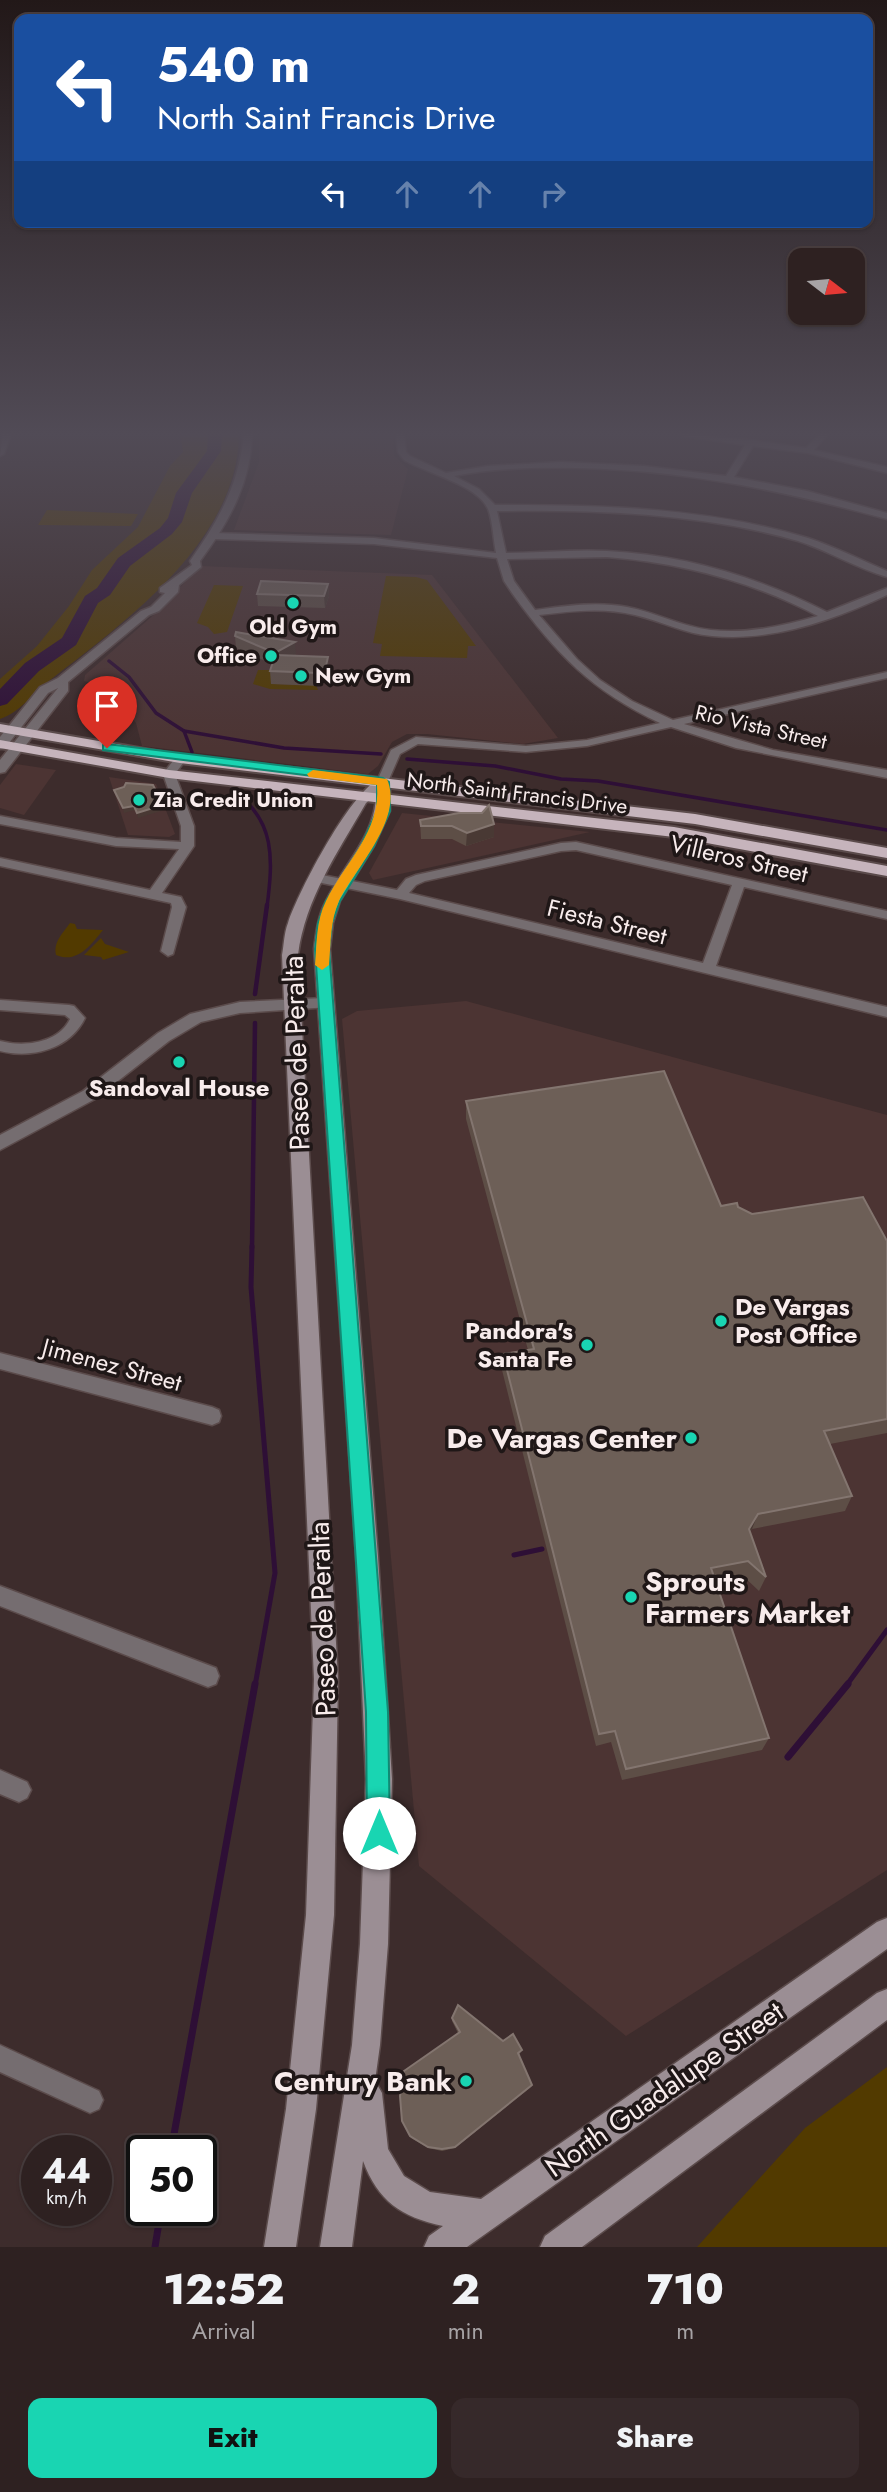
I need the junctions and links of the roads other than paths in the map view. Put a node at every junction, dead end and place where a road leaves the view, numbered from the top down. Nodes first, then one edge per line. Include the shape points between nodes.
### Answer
1 (212, 539) edge
2 (323, 539) edge
3 (499, 539) edge
4 (795, 539) edge
5 (502, 555) junction
6 (887, 574) edge
7 (887, 591) edge
8 (535, 613) junction
9 (826, 616) junction
10 (887, 675) edge
11 (62, 681) junction
12 (672, 726) junction
13 (6, 729) edge
14 (28, 734) junction
15 (0, 745) edge
16 (16, 748) junction
17 (180, 759) junction
18 (0, 769) edge
19 (169, 774) junction
20 (887, 774) edge
21 (385, 777) junction
22 (364, 796) junction
23 (384, 798) junction
24 (0, 820) edge
25 (188, 846) junction
26 (887, 853) edge
27 (0, 862) edge
28 (887, 871) edge
29 (317, 878) junction
30 (739, 881) junction
31 (344, 883) junction
32 (154, 894) junction
33 (400, 895) junction
34 (887, 915) edge
35 (168, 951) dead end
36 (708, 970) junction
37 (324, 1003) junction
38 (0, 1006) edge
39 (292, 1006) junction
40 (887, 1012) edge
41 (0, 1046) edge
42 (0, 1143) edge
43 (0, 1361) edge
44 (212, 1416) dead end
45 (0, 1596) edge
46 (208, 1676) dead end
47 (887, 1932) edge
48 (887, 2003) edge
49 (366, 2045) junction
50 (0, 2058) edge
51 (90, 2101) dead end
52 (485, 2215) junction
53 (280, 2247) edge
54 (336, 2247) edge
55 (440, 2247) edge
56 (556, 2247) edge

1 - 11 street via 195,561 197,565 155,610 145,613
2 - 5 street
3 - 5 street, Rio Vista Street
4 - 6 street
5 - 8 street, Rio Vista Street via 507,577
5 - 9 street via 607,554 701,566 754,582
7 - 9 street
8 - 9 street via 612,607 684,628 728,634
8 - 12 street, Rio Vista Street via 596,682
10 - 12 street
11 - 13 street via 44,690
11 - 14 street via 64,688
12 - 20 street, Rio Vista Street via 709,738
12 - 21 street via 545,748 416,740 395,752
13 - 14 highway, North Saint Francis Drive
13 - 15 street
14 - 16 street
14 - 17 highway, North Saint Francis Drive
15 - 16 highway, North Saint Francis Drive
16 - 18 street
16 - 19 highway, North Saint Francis Drive
17 - 19 street
17 - 21 highway, North Saint Francis Drive
19 - 22 highway, North Saint Francis Drive
19 - 25 street via 189,827
21 - 22 main road, Paseo de Peralta
21 - 23 main road, Paseo de Peralta
21 - 26 highway, North Saint Francis Drive via 695,818
22 - 23 highway, North Saint Francis Drive
22 - 29 main road, Paseo de Peralta
23 - 28 highway, North Saint Francis Drive via 674,832
23 - 31 main road, Paseo de Peralta via 377,828
24 - 25 street via 116,842
25 - 32 street
27 - 32 street
29 - 31 street, Fiesta Street
29 - 39 main road, Paseo de Peralta via 292,938
30 - 33 street, Villeros Street via 580,846 561,846 421,878
30 - 34 street, Villeros Street
30 - 36 street
31 - 33 street, Fiesta Street
31 - 37 main road, Paseo de Peralta via 325,923
32 - 35 street via 179,903
33 - 36 street, Fiesta Street
36 - 40 street, Fiesta Street
37 - 39 street
37 - 49 main road, Paseo de Peralta via 377,1712 378,1860
38 - 41 street via 69,1010 78,1018 71,1029 43,1046 15,1050
39 - 42 street via 230,1009 186,1023 88,1096
39 - 53 main road, Paseo de Peralta via 326,1679 320,1915
43 - 44 street, Jimenez Street
45 - 46 street
47 - 52 main road, North Guadalupe Street
48 - 56 main road
49 - 52 main road via 370,2133 390,2181 402,2196 424,2208
49 - 54 main road, Paseo de Peralta
50 - 51 street
52 - 55 main road, North Guadalupe Street

